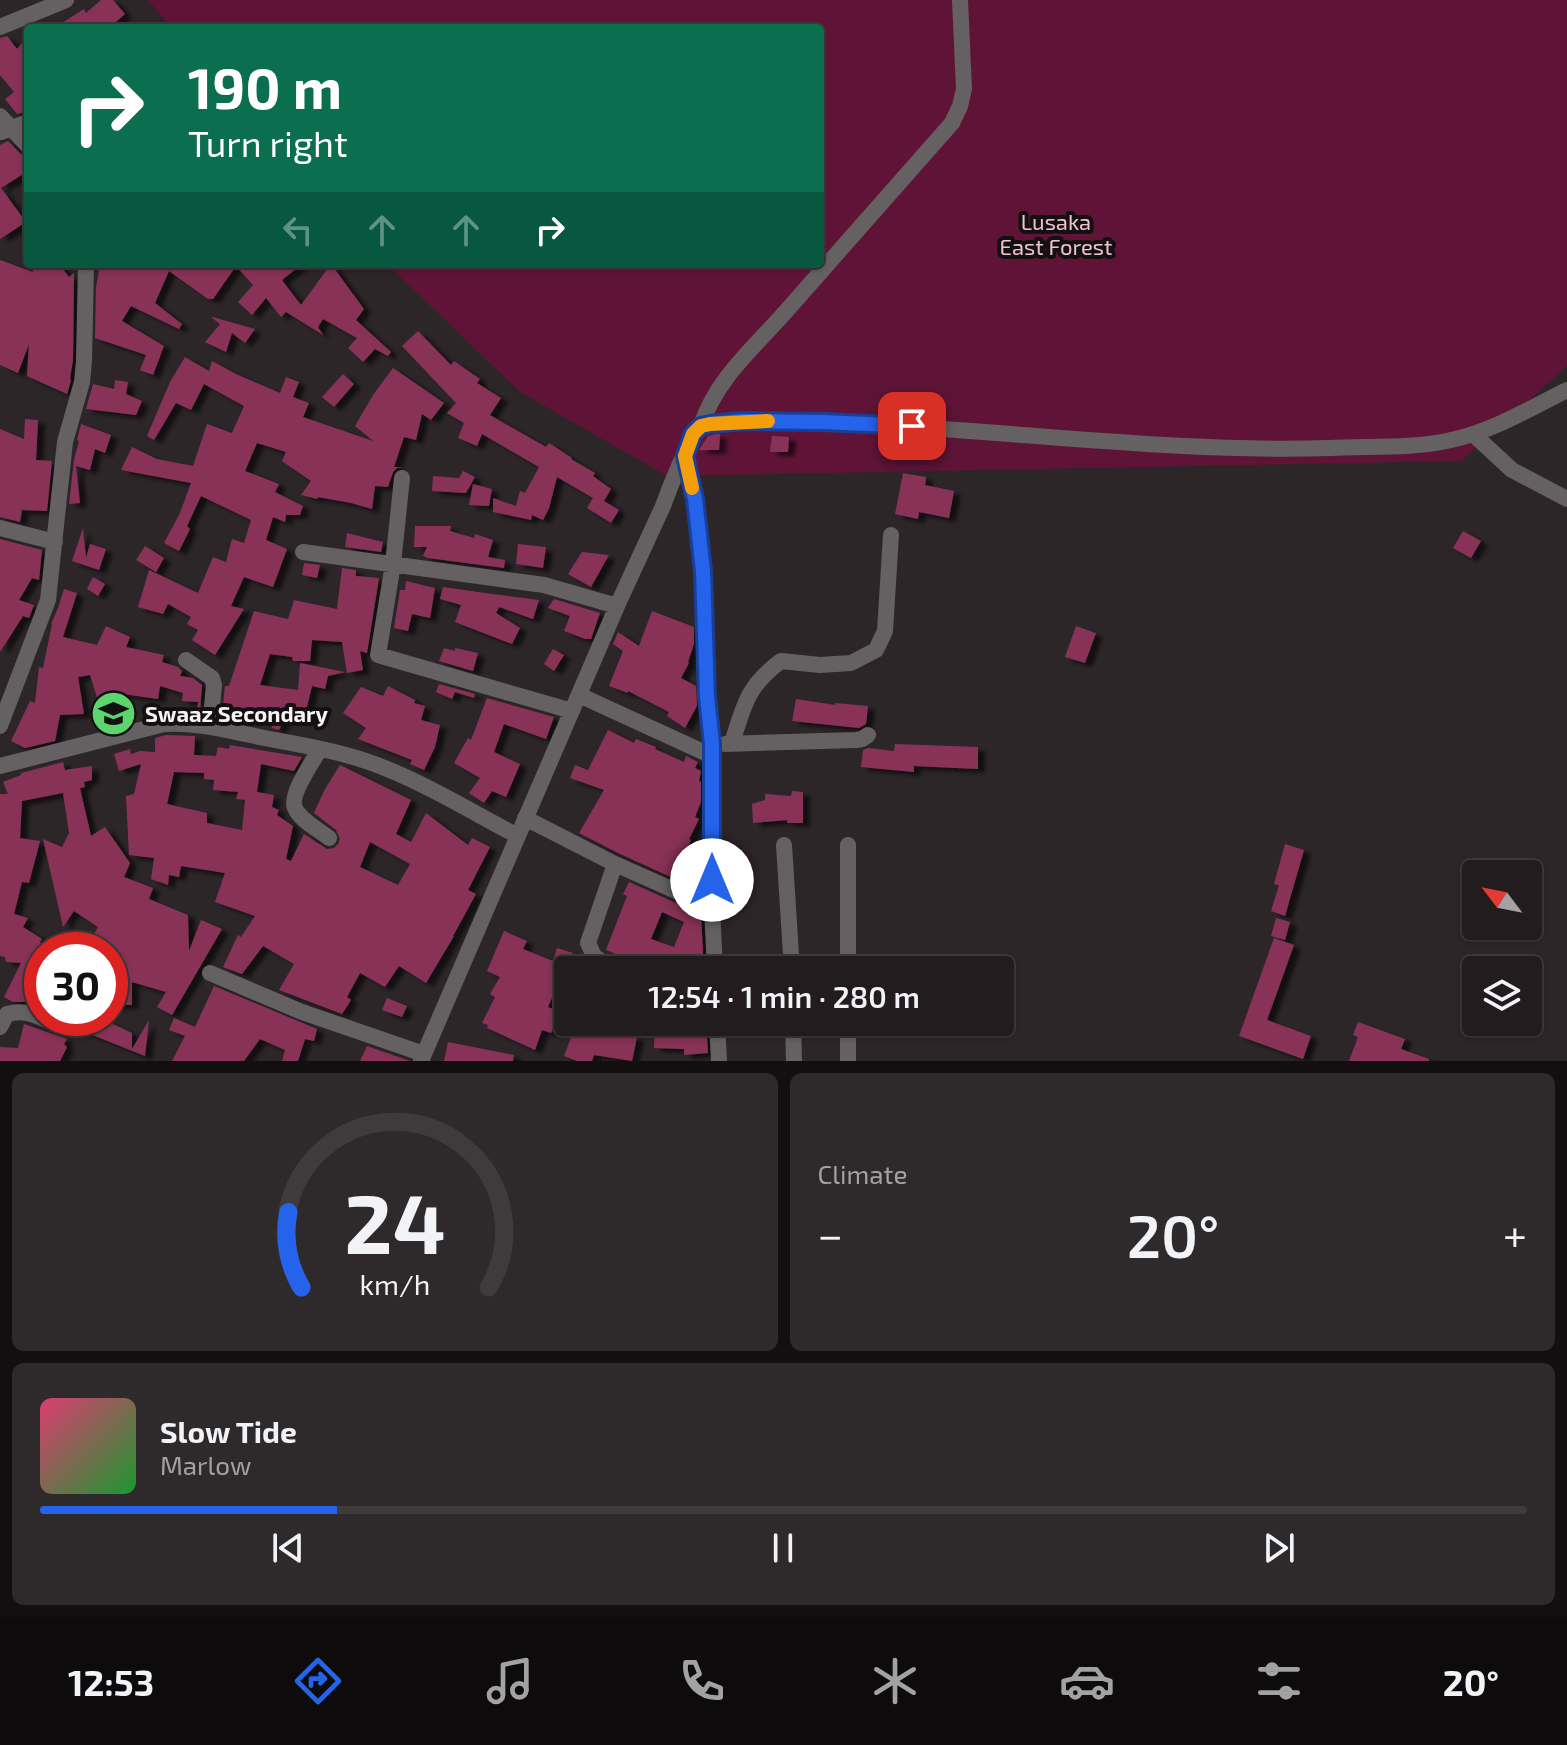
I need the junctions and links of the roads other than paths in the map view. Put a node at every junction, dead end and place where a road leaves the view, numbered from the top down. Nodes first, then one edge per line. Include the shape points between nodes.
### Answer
1 (66, 0) edge
2 (960, 0) edge
3 (0, 27) edge
4 (24, 123) edge
5 (4, 126) edge
6 (24, 143) edge
7 (86, 268) edge
8 (1567, 390) edge
9 (701, 426) junction
10 (1473, 434) junction
11 (685, 456) junction
12 (402, 478) dead end
13 (1567, 499) edge
14 (0, 528) edge
15 (891, 535) dead end
16 (55, 542) junction
17 (303, 552) dead end
18 (393, 564) junction
19 (617, 606) junction
20 (186, 660) dead end
21 (575, 703) junction
22 (0, 726) edge
23 (210, 727) junction
24 (868, 735) dead end
25 (732, 743) junction
26 (320, 749) junction
27 (712, 750) junction
28 (0, 766) edge
29 (525, 818) junction
30 (518, 836) junction
31 (329, 838) dead end
32 (784, 845) dead end
33 (848, 845) dead end
34 (615, 864) junction
35 (712, 907) junction
36 (594, 956) edge
37 (714, 956) edge
38 (791, 956) edge
39 (848, 956) edge
40 (210, 973) dead end
41 (24, 1012) edge
42 (0, 1027) edge
43 (718, 1036) edge
44 (793, 1036) edge
45 (848, 1036) edge
46 (422, 1058) edge
47 (719, 1061) edge
48 (794, 1061) edge
49 (848, 1061) edge

1 - 3 street
2 - 9 street via 964,89 952,123 717,389
4 - 5 street
5 - 6 street
7 - 16 street via 82,382 65,442
8 - 10 street
9 - 10 street via 742,421 838,423 1261,450 1429,444
9 - 11 street
10 - 13 street via 1512,470
11 - 19 street
11 - 27 street via 700,531
12 - 18 street
14 - 16 street
15 - 25 street via 885,631 876,650 851,663 781,661 762,674 750,693
16 - 22 street via 48,600
17 - 18 street
18 - 19 street via 544,585
18 - 21 street via 378,655
19 - 21 street
20 - 23 street via 212,678
21 - 27 street
21 - 29 street
23 - 26 street
23 - 28 street via 164,724
24 - 25 street via 856,740
25 - 27 street
26 - 30 street via 396,773
26 - 31 street via 293,798 295,810
27 - 35 street
29 - 30 street
29 - 34 street
30 - 46 street
32 - 38 street
33 - 39 street
34 - 35 street
34 - 36 street via 588,943
35 - 37 street
40 - 46 street
41 - 42 street via 7,1014
43 - 47 street
44 - 48 street
45 - 49 street

